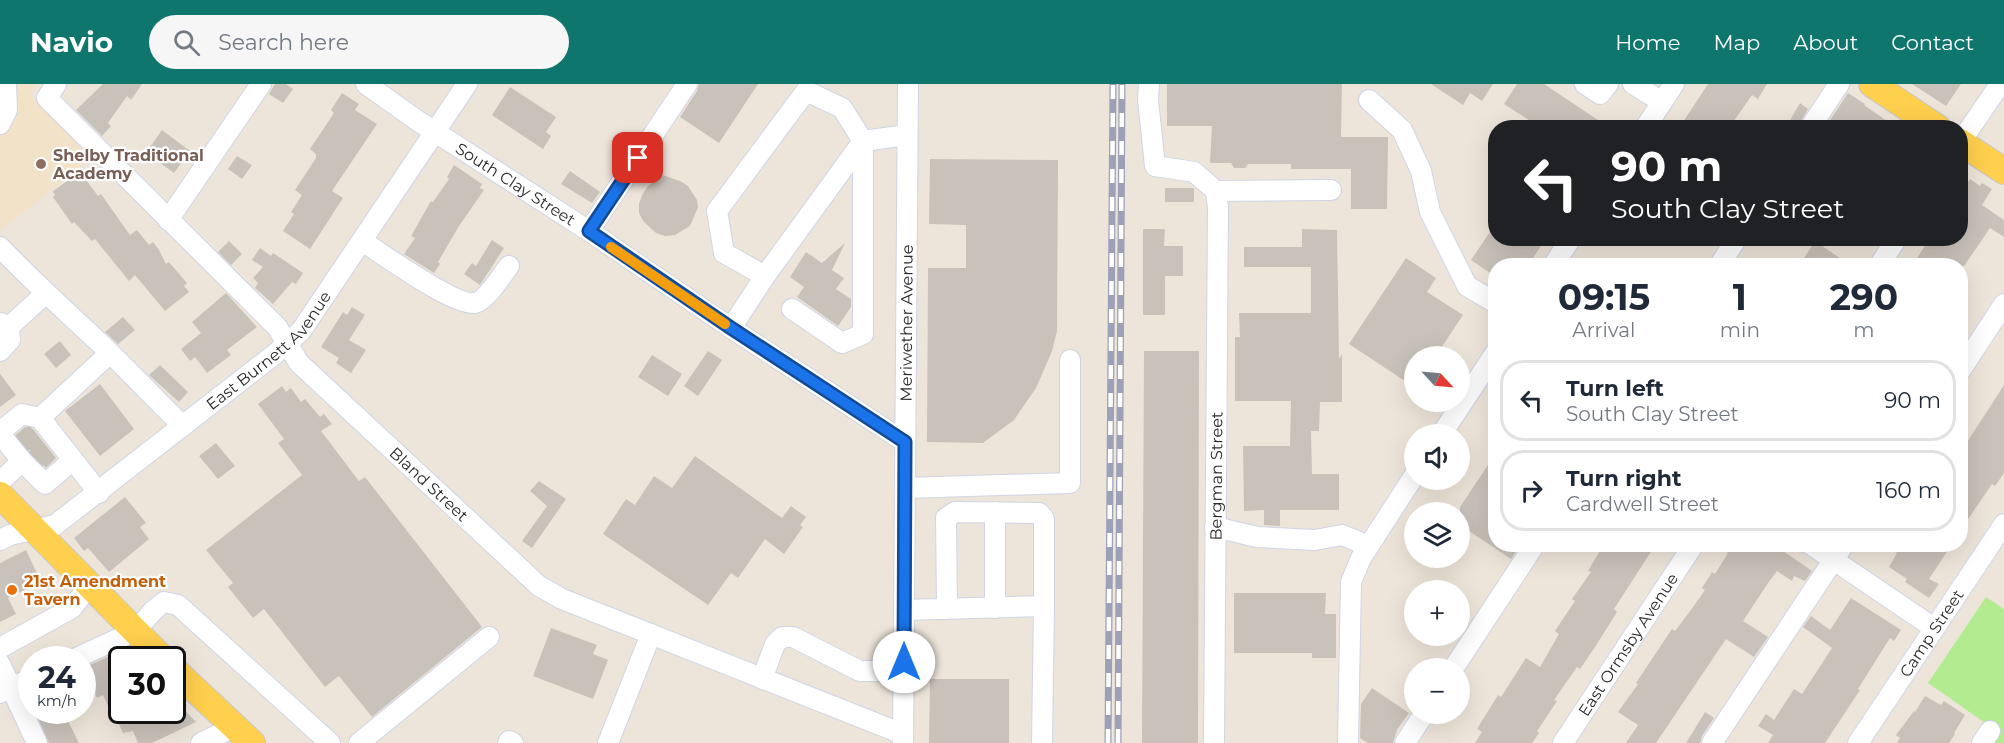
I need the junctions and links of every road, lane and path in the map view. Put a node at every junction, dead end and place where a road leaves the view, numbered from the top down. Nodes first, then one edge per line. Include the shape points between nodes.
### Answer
1 (6, 84) edge
2 (261, 84) edge
3 (366, 84) edge
4 (467, 84) edge
5 (687, 84) edge
6 (908, 84) edge
7 (1149, 84) edge
8 (1584, 84) edge
9 (1608, 84) edge
10 (1633, 84) edge
11 (1674, 84) edge
12 (1839, 84) edge
13 (1872, 84) edge
14 (2000, 84) edge
15 (51, 91) edge
16 (1370, 100) dead end
17 (1662, 102) junction
18 (1650, 120) edge
19 (1815, 120) edge
20 (1926, 120) edge
21 (0, 124) edge
22 (435, 132) junction
23 (1968, 132) edge
24 (907, 135) junction
25 (863, 141) junction
26 (1968, 147) edge
27 (2004, 171) edge
28 (1331, 190) dead end
29 (1217, 200) junction
30 (168, 220) junction
31 (589, 231) junction
32 (362, 241) junction
33 (0, 247) edge
34 (509, 266) dead end
35 (765, 276) junction
36 (46, 293) junction
37 (1488, 298) edge
38 (2004, 304) edge
39 (792, 309) dead end
40 (4, 325) edge
41 (731, 328) junction
42 (287, 344) junction
43 (0, 351) edge
44 (110, 353) junction
45 (1968, 359) edge
46 (1070, 360) dead end
47 (1488, 364) edge
48 (1448, 424) edge
49 (183, 426) junction
50 (0, 433) edge
51 (46, 433) junction
52 (905, 442) junction
53 (23, 457) junction
54 (73, 460) junction
55 (0, 482) edge
56 (905, 488) junction
57 (1405, 490) edge
58 (99, 493) junction
59 (0, 495) edge
60 (995, 512) junction
61 (2004, 524) edge
62 (1215, 527) junction
63 (34, 530) junction
64 (0, 540) edge
65 (1369, 546) junction
66 (1530, 552) edge
67 (1690, 552) edge
68 (1839, 552) edge
69 (90, 586) junction
70 (1044, 606) junction
71 (995, 608) junction
72 (947, 609) junction
73 (904, 610) junction
74 (1935, 628) junction
75 (135, 631) junction
76 (651, 634) junction
77 (489, 637) dead end
78 (150, 646) edge
79 (0, 648) edge
80 (96, 649) edge
81 (1460, 658) edge
82 (904, 662) junction
83 (0, 664) edge
84 (877, 671) junction
85 (762, 679) junction
86 (186, 681) edge
87 (5, 690) edge
88 (904, 690) junction
89 (1417, 724) edge
90 (243, 735) edge
91 (903, 738) edge
92 (37, 743) edge
93 (201, 743) edge
94 (330, 743) edge
95 (359, 743) edge
96 (508, 743) edge
97 (513, 743) edge
98 (608, 743) edge
99 (1042, 743) edge
100 (1214, 743) edge
101 (1348, 743) edge
102 (1405, 743) edge
103 (1563, 743) edge
104 (1712, 743) edge
105 (1858, 743) edge

1 - 21 street via 8,110
2 - 30 street
3 - 22 street, South Clay Street
4 - 22 street, East Burnett Avenue
5 - 31 street
6 - 24 street, Meriwether Avenue
7 - 29 street via 1155,166 1194,172
8 - 9 street via 1600,94
10 - 17 street
11 - 17 street
12 - 19 street
13 - 20 main road
14 - 23 street
15 - 30 street, Bland Street
16 - 37 street via 1402,130 1421,171 1430,212 1467,286
17 - 18 street
22 - 31 street, South Clay Street
22 - 32 street, East Burnett Avenue
24 - 25 street
24 - 52 street, Meriwether Avenue
25 - 35 street
25 - 35 street via 842,108 806,91 717,211 724,253
25 - 39 street via 863,334 842,343
26 - 27 main road
28 - 29 street
29 - 62 street, Bergman Street
30 - 42 street, Bland Street via 277,327
31 - 41 street, South Clay Street
32 - 34 street via 447,296 464,302 483,299
32 - 42 street, East Burnett Avenue via 301,331
33 - 36 street
35 - 41 street
36 - 40 street
36 - 44 street
38 - 45 street
40 - 43 street via 10,340
41 - 52 street, South Clay Street
42 - 49 street, East Burnett Avenue
42 - 76 street, Bland Street via 299,363 539,586
44 - 49 street
44 - 51 street
46 - 56 street via 1070,483
47 - 48 street
49 - 58 street, East Burnett Avenue
50 - 51 street via 22,414
50 - 53 street
51 - 54 street
52 - 56 street, Meriwether Avenue
53 - 54 street via 45,484
53 - 55 street
54 - 58 street
56 - 73 street, Meriwether Avenue
57 - 65 street
58 - 63 street, East Burnett Avenue via 55,525
59 - 63 main road
60 - 70 street via 1039,513 1044,519
60 - 71 street
60 - 72 street via 955,512 946,518
61 - 74 street, Camp Street
62 - 65 street via 1257,537 1315,540 1342,535
62 - 100 street, Bergman Street
63 - 64 street, East Burnett Avenue
63 - 69 main road
65 - 101 street via 1351,582
66 - 81 street
67 - 103 street, East Ormsby Avenue
68 - 74 street
68 - 104 street
69 - 75 main road
69 - 79 street via 72,608
70 - 71 street
70 - 99 street
71 - 72 street
72 - 73 street
73 - 82 street, Meriwether Avenue
74 - 105 street, Camp Street
75 - 78 main road
75 - 80 street
75 - 94 street via 164,602 178,605
76 - 85 street, Bland Street
76 - 98 street
77 - 95 street
82 - 84 street
82 - 88 street, Meriwether Avenue
83 - 87 street
84 - 85 street via 860,671 793,637 782,637 775,644
84 - 88 street
85 - 91 street, Bland Street
86 - 90 main road
87 - 92 street
88 - 91 street, Meriwether Avenue
89 - 102 street
90 - 93 street
96 - 97 street

